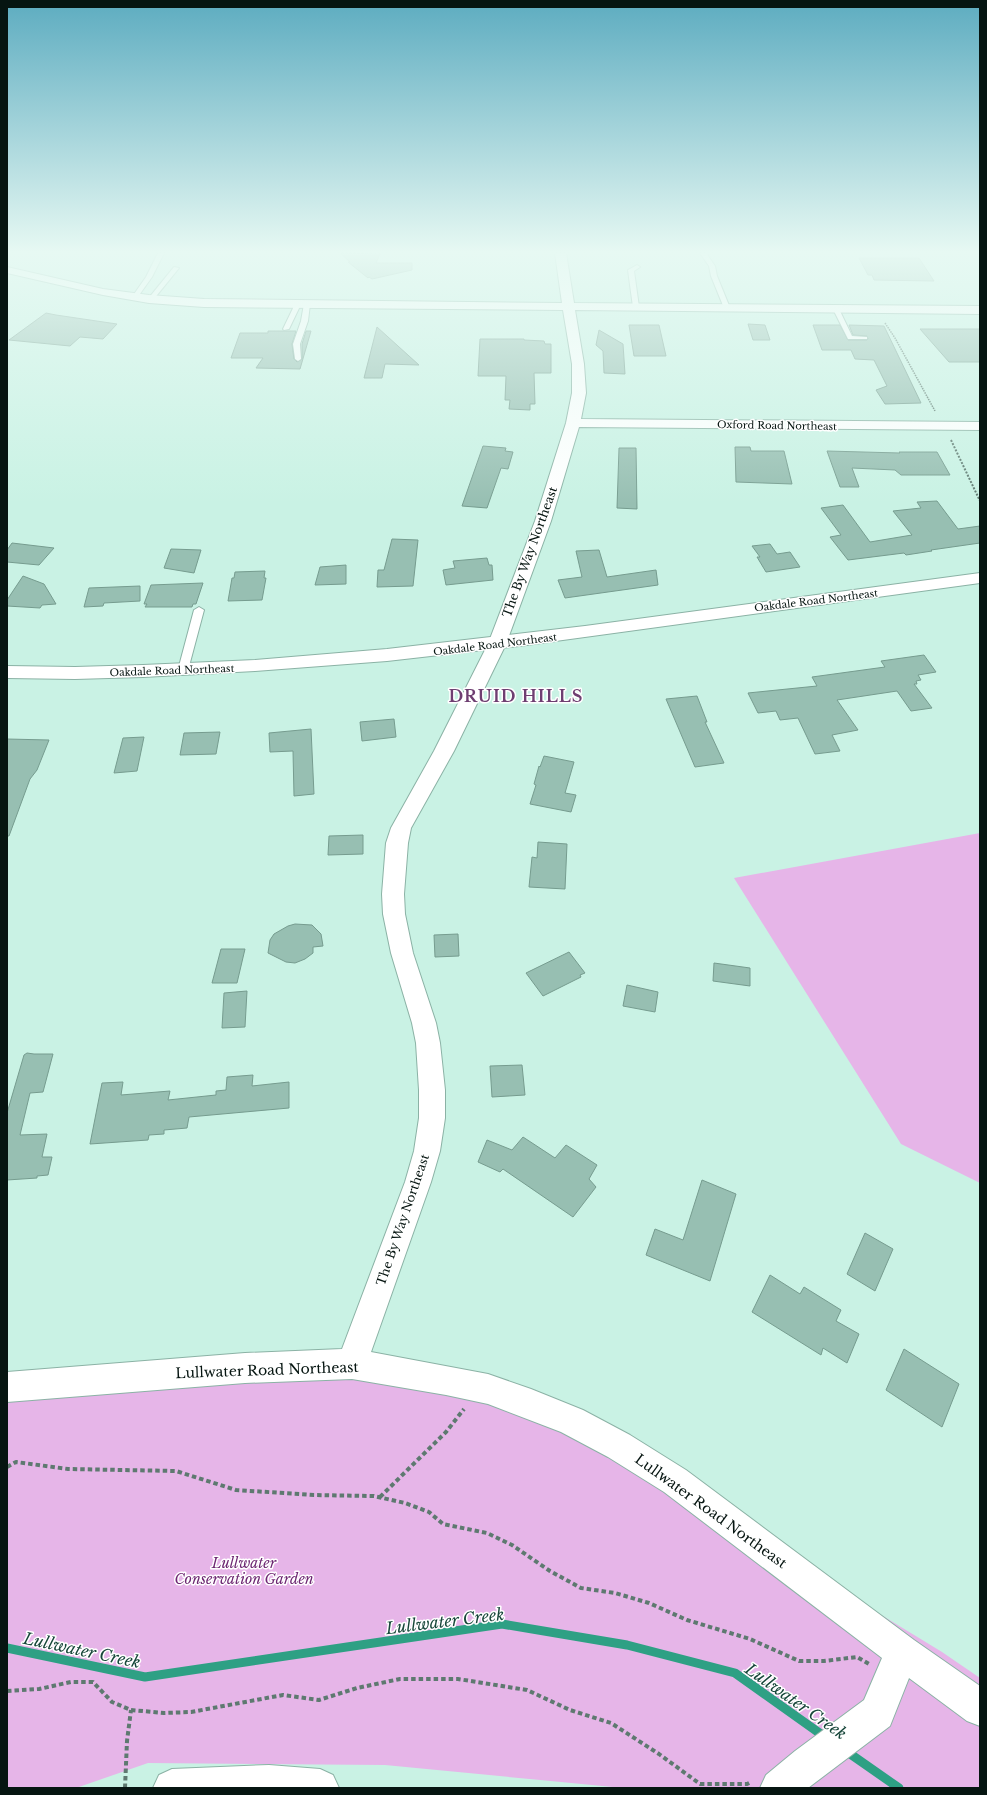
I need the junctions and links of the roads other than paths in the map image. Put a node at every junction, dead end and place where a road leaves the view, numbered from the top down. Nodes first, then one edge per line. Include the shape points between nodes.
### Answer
1 (298, 337) edge
2 (575, 337) edge
3 (850, 338) joint
4 (866, 338) dead end
5 (853, 346) dead end
6 (298, 359) dead end
7 (573, 423) junction
8 (980, 426) edge
9 (980, 578) edge
10 (199, 610) dead end
11 (497, 644) junction
12 (183, 670) junction
13 (7, 672) edge
14 (352, 1364) junction
15 (7, 1387) edge
16 (897, 1664) junction
17 (980, 1708) edge
18 (766, 1784) edge
19 (172, 1788) edge
20 (320, 1788) edge

1 - 6 lane
2 - 7 street, The By Way Northeast via 580,393
3 - 4 lane
3 - 5 lane
7 - 8 street, Oxford Road Northeast
7 - 11 street, The By Way Northeast via 542,521
9 - 11 street, Oakdale Road Northeast
10 - 12 lane
11 - 12 street, Oakdale Road Northeast via 305,663
11 - 14 street, The By Way Northeast via 444,751 401,828 397,843 394,914 402,953 428,1043 432,1118 427,1151 418,1182
12 - 13 street, Oakdale Road Northeast via 32,674
14 - 15 street, Lullwater Road Northeast via 245,1368
14 - 16 street, Lullwater Road Northeast via 470,1385 531,1404 572,1421 619,1446 675,1481
16 - 17 street, Lullwater Road Northeast
16 - 18 street via 877,1713 808,1764
19 - 20 street via 269,1784

